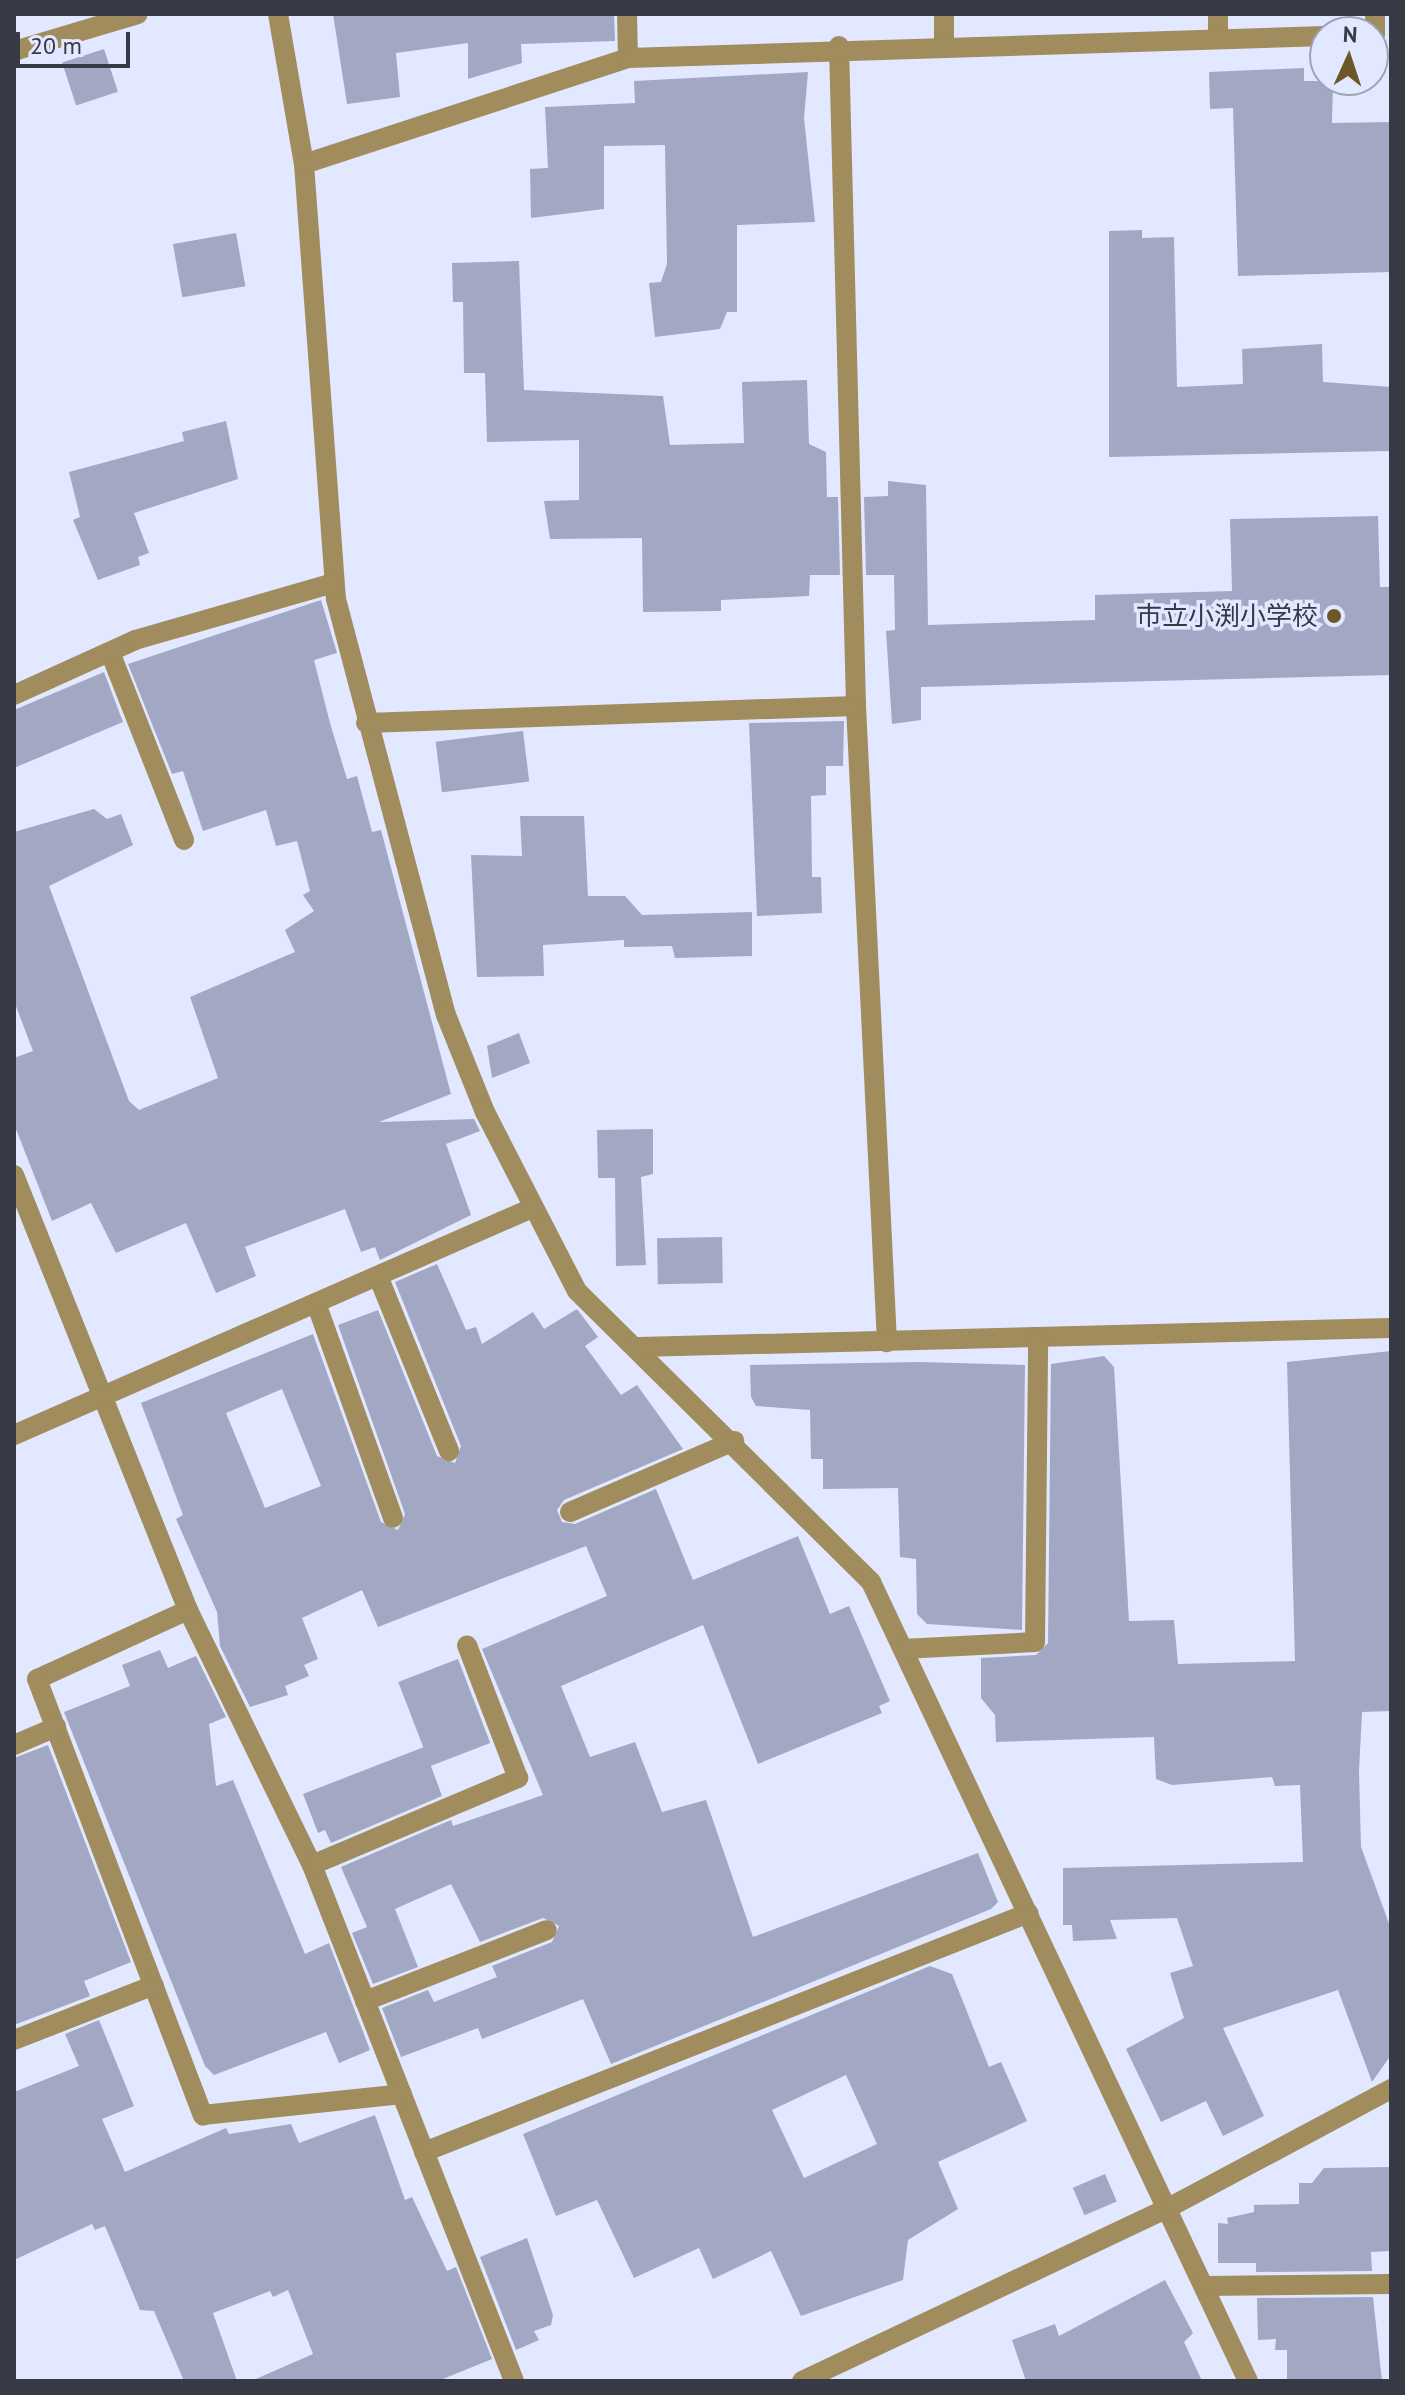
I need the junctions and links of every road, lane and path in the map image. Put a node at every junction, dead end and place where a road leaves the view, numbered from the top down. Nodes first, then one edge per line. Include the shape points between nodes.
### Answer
1 (138, 14) edge
2 (278, 14) edge
3 (627, 14) edge
4 (944, 14) edge
5 (1218, 14) edge
6 (1309, 36) edge
7 (1218, 38) junction
8 (944, 44) junction
9 (839, 46) junction
10 (14, 51) edge
11 (628, 58) junction
12 (304, 164) junction
13 (334, 583) junction
14 (110, 652) junction
15 (14, 695) edge
16 (856, 706) junction
17 (366, 723) junction
18 (184, 840) dead end
19 (14, 1175) edge
20 (532, 1208) junction
21 (378, 1276) junction
22 (316, 1303) junction
23 (1391, 1328) edge
24 (1038, 1338) junction
25 (887, 1342) junction
26 (639, 1347) junction
27 (106, 1399) junction
28 (14, 1435) edge
29 (734, 1441) junction
30 (449, 1451) dead end
31 (570, 1512) dead end
32 (393, 1518) dead end
33 (188, 1610) junction
34 (467, 1645) dead end
35 (903, 1649) junction
36 (56, 1727) junction
37 (14, 1745) edge
38 (312, 1865) junction
39 (1029, 1913) junction
40 (547, 1930) dead end
41 (154, 1985) junction
42 (365, 2001) junction
43 (14, 2040) edge
44 (1391, 2089) edge
45 (402, 2094) junction
46 (424, 2152) junction
47 (1170, 2207) junction
48 (1391, 2284) edge
49 (1205, 2286) junction
50 (514, 2381) edge
51 (802, 2381) edge
52 (1248, 2381) edge

1 - 10 street
2 - 12 street
3 - 11 street
4 - 8 street
5 - 7 street
6 - 7 street
7 - 8 street
8 - 9 street
9 - 11 street
9 - 16 street
11 - 12 street
12 - 13 street
13 - 14 street
13 - 17 street
14 - 15 street
14 - 18 street
16 - 17 street
16 - 25 street
17 - 20 street via 446,1015
19 - 27 street
20 - 21 street
20 - 26 street via 577,1291
21 - 22 street
21 - 30 street
22 - 27 street
22 - 32 street
23 - 24 street
24 - 25 street
24 - 35 street via 1035,1642
25 - 26 street
26 - 29 street
27 - 28 street
27 - 33 street
29 - 31 street
29 - 35 street via 871,1582
33 - 36 street via 37,1679
33 - 38 street
34 - 38 street via 518,1778
35 - 39 street
36 - 37 street
36 - 41 street
38 - 42 street
39 - 46 street
39 - 47 street
40 - 42 street
41 - 43 street
41 - 45 street via 203,2115
42 - 45 street
44 - 47 street
45 - 46 street
46 - 50 street
47 - 49 street
47 - 51 street
48 - 49 street
49 - 52 street

